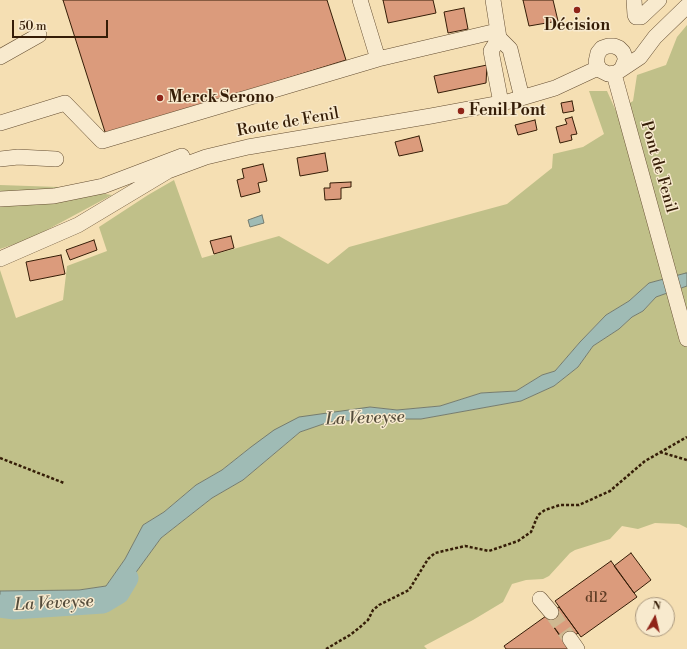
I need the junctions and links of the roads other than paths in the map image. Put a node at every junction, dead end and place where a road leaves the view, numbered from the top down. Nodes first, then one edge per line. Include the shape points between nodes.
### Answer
1 (360, 0) edge
2 (494, 0) edge
3 (634, 0) edge
4 (659, 0) edge
5 (687, 6) edge
6 (39, 35) dead end
7 (498, 35) junction
8 (655, 37) junction
9 (619, 48) junction
10 (0, 57) edge
11 (378, 59) junction
12 (598, 68) junction
13 (618, 71) junction
14 (522, 98) junction
15 (501, 103) junction
16 (0, 123) edge
17 (248, 147) junction
18 (0, 159) edge
19 (56, 159) dead end
20 (0, 199) edge
21 (0, 259) edge
22 (687, 339) edge
23 (540, 599) dead end
24 (551, 612) tunnel mouth

1 - 11 street
2 - 7 street
3 - 4 street via 636,18 641,18
5 - 8 street
6 - 10 street
7 - 11 street
7 - 14 street via 510,49
7 - 15 street via 491,51
8 - 9 street via 640,46
8 - 13 street via 640,57
9 - 12 street via 608,46 600,50 596,59
9 - 13 street via 625,61
11 - 16 street via 102,141 65,103
12 - 13 street via 605,73
12 - 14 street, Route de Fenil via 555,88
13 - 22 street, Pont de Fenil via 621,99
14 - 15 street, Route de Fenil
15 - 17 street, Route de Fenil
17 - 20 street via 196,151 102,186 54,196
17 - 21 street, Route de Fenil via 206,157 168,171 78,225
18 - 19 street
23 - 24 street

